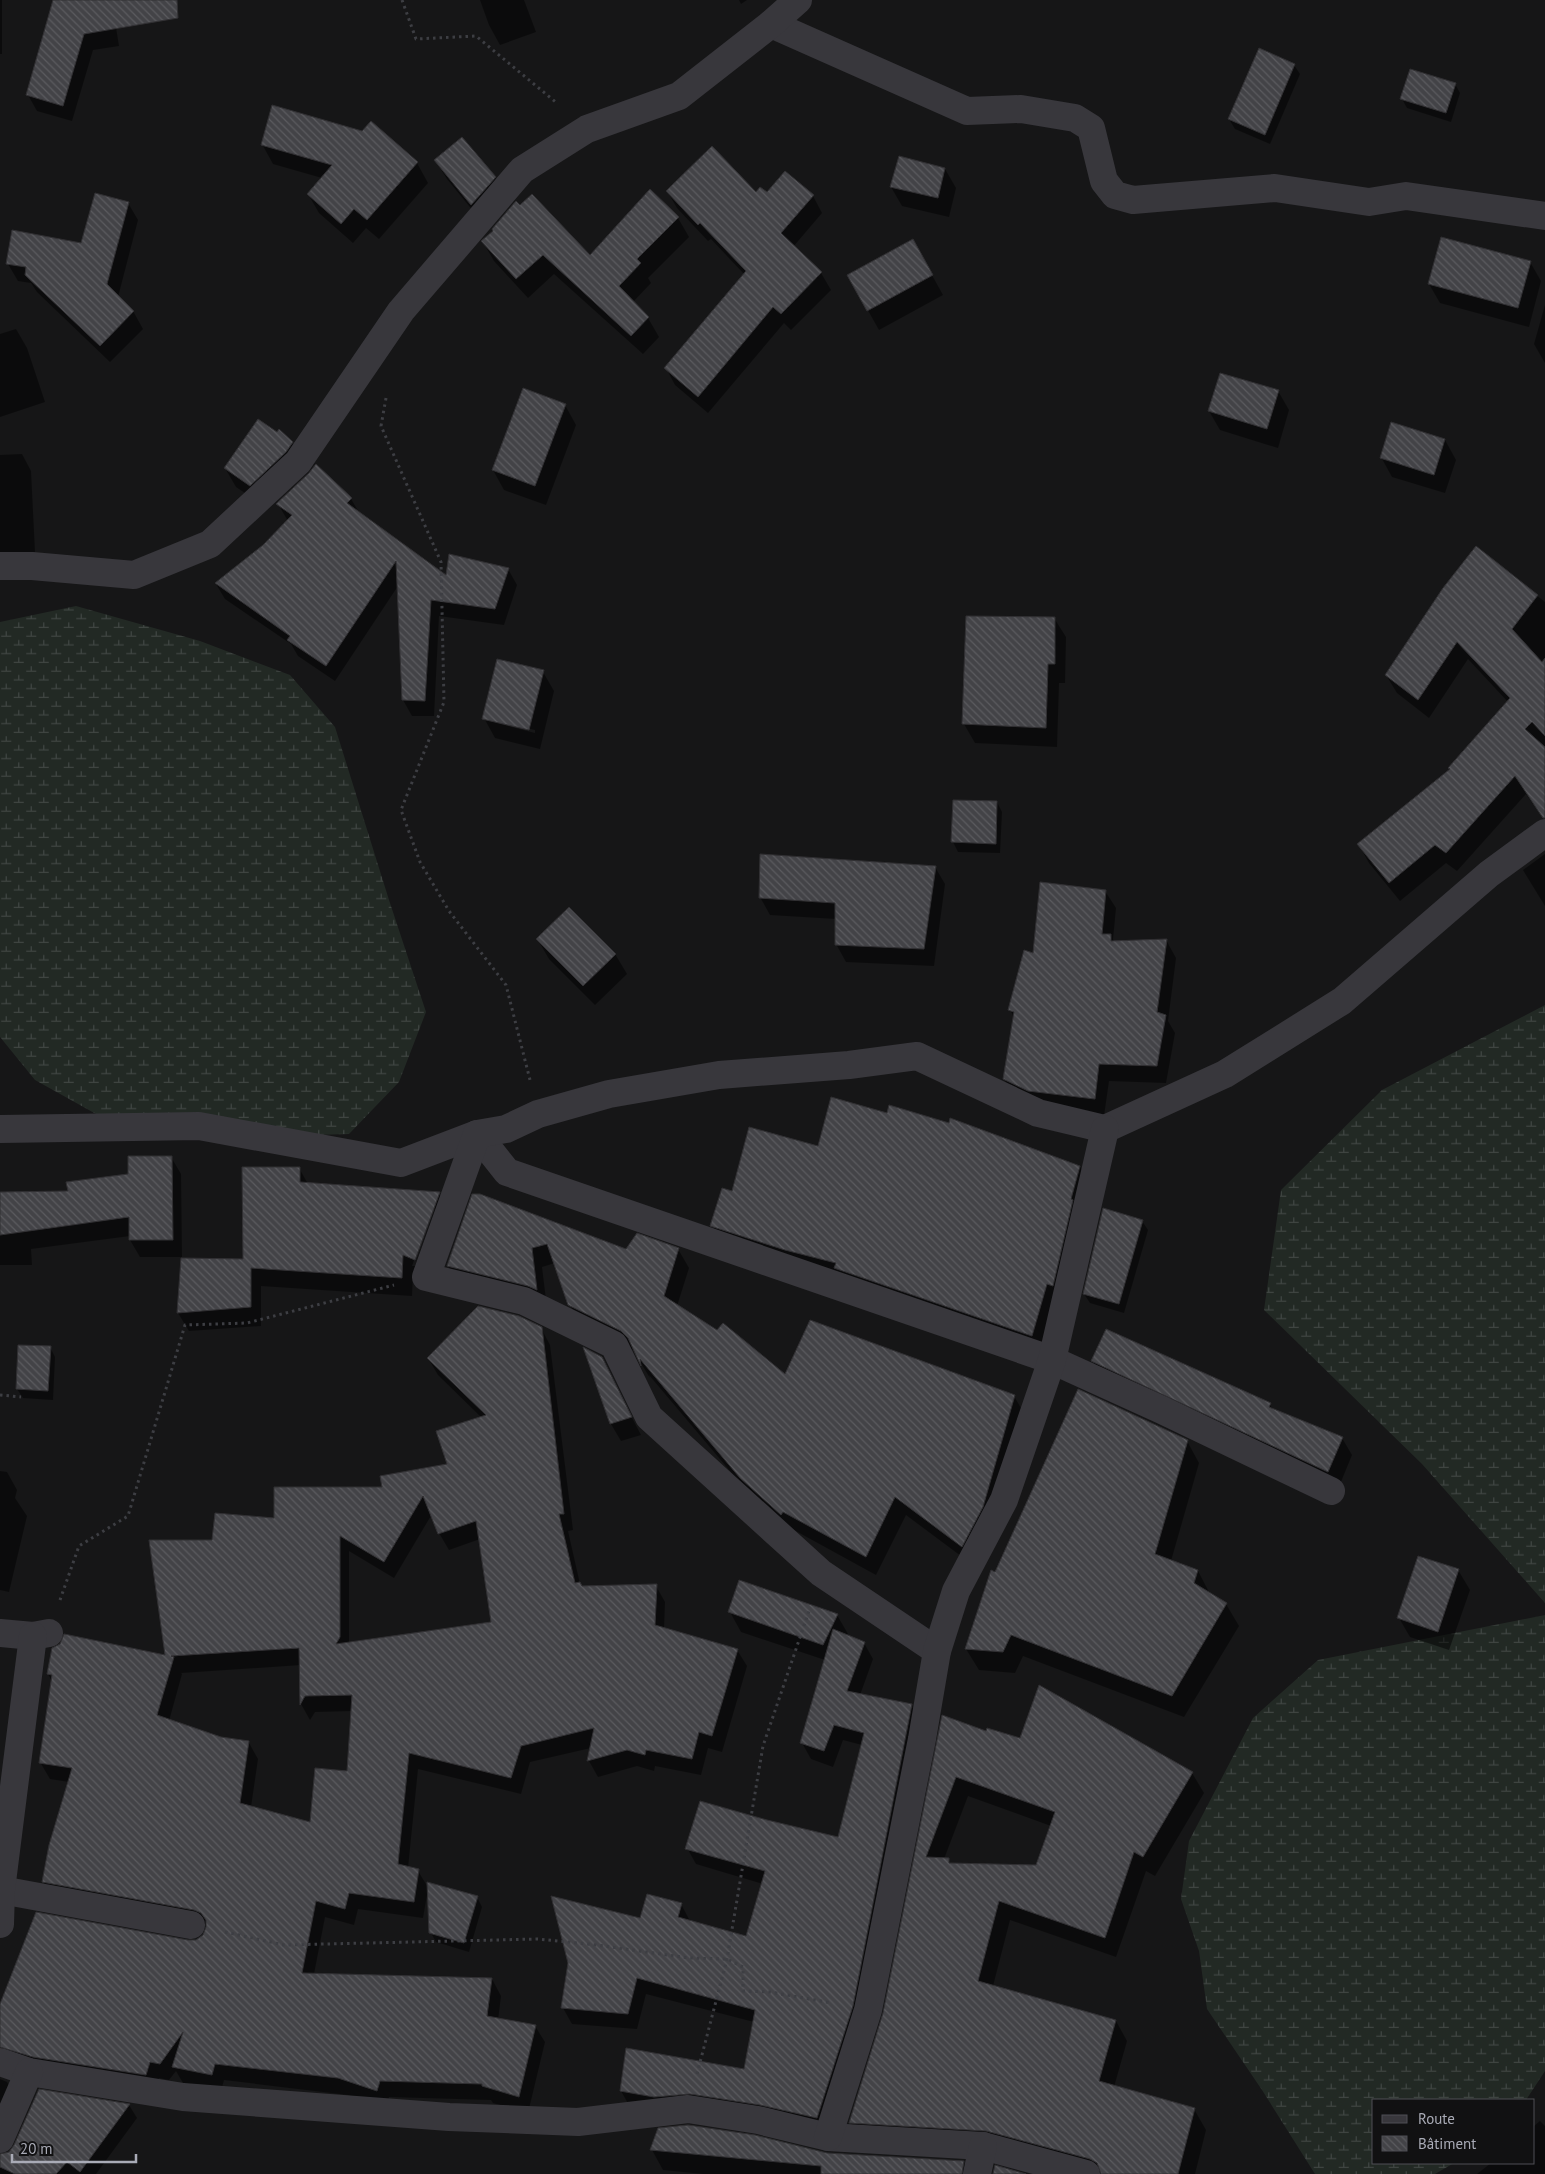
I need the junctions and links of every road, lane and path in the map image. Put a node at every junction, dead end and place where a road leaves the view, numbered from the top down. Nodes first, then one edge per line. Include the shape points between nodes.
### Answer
1 (402, 0) edge
2 (798, 0) edge
3 (771, 24) junction
4 (587, 129) junction
5 (1545, 216) edge
6 (386, 397) dead end
7 (0, 566) edge
8 (1545, 833) edge
9 (538, 1114) junction
10 (0, 1129) edge
11 (1105, 1129) junction
12 (476, 1134) junction
13 (426, 1277) junction
14 (1052, 1360) junction
15 (0, 1395) edge
16 (21, 1397) dead end
17 (1331, 1491) dead end
18 (821, 1573) junction
19 (0, 1632) edge
20 (41, 1635) junction
21 (936, 1651) junction
22 (1, 1890) edge
23 (0, 1924) edge
24 (191, 1925) joint
25 (726, 1959) junction
26 (868, 2010) junction
27 (0, 2062) edge
28 (29, 2072) junction
29 (688, 2109) junction
30 (828, 2137) junction
31 (0, 2139) edge
32 (983, 2146) junction
33 (977, 2174) edge
34 (1086, 2174) edge

1 - 4 path via 416,39 476,36
2 - 3 street
3 - 4 street via 679,96
3 - 5 street via 967,111 1021,109 1075,118 1091,128 1104,181 1115,195 1133,200 1275,188 1369,202 1406,196
4 - 7 street via 522,170 402,312 298,462 210,544 134,575
6 - 9 path via 381,426 441,562 444,702 401,810 420,862 449,911 506,985
8 - 11 street via 1489,874 1342,1001 1225,1074
9 - 11 street via 609,1094 719,1075 850,1065 917,1056 1038,1113
9 - 12 street via 506,1129
10 - 12 street via 199,1126 401,1163
11 - 14 street
12 - 13 street
12 - 14 street via 507,1172
13 - 18 street via 524,1301 614,1345 649,1417
13 - 20 path via 247,1322 185,1326 128,1516 79,1546
14 - 17 street
14 - 21 street via 1004,1500 956,1592
15 - 16 path
18 - 21 street
18 - 25 path via 763,1746
19 - 20 street
20 - 22 street
21 - 26 street via 922,1739
22 - 23 street
22 - 24 street
24 - 25 path via 284,1944 538,1939 689,1958
25 - 26 path via 743,1967 743,1991 770,1992
25 - 29 path
26 - 30 street
27 - 28 street
28 - 29 street via 183,2097 449,2117 578,2122
28 - 31 street
29 - 30 street via 758,2120
30 - 32 street
32 - 33 street
32 - 34 street

